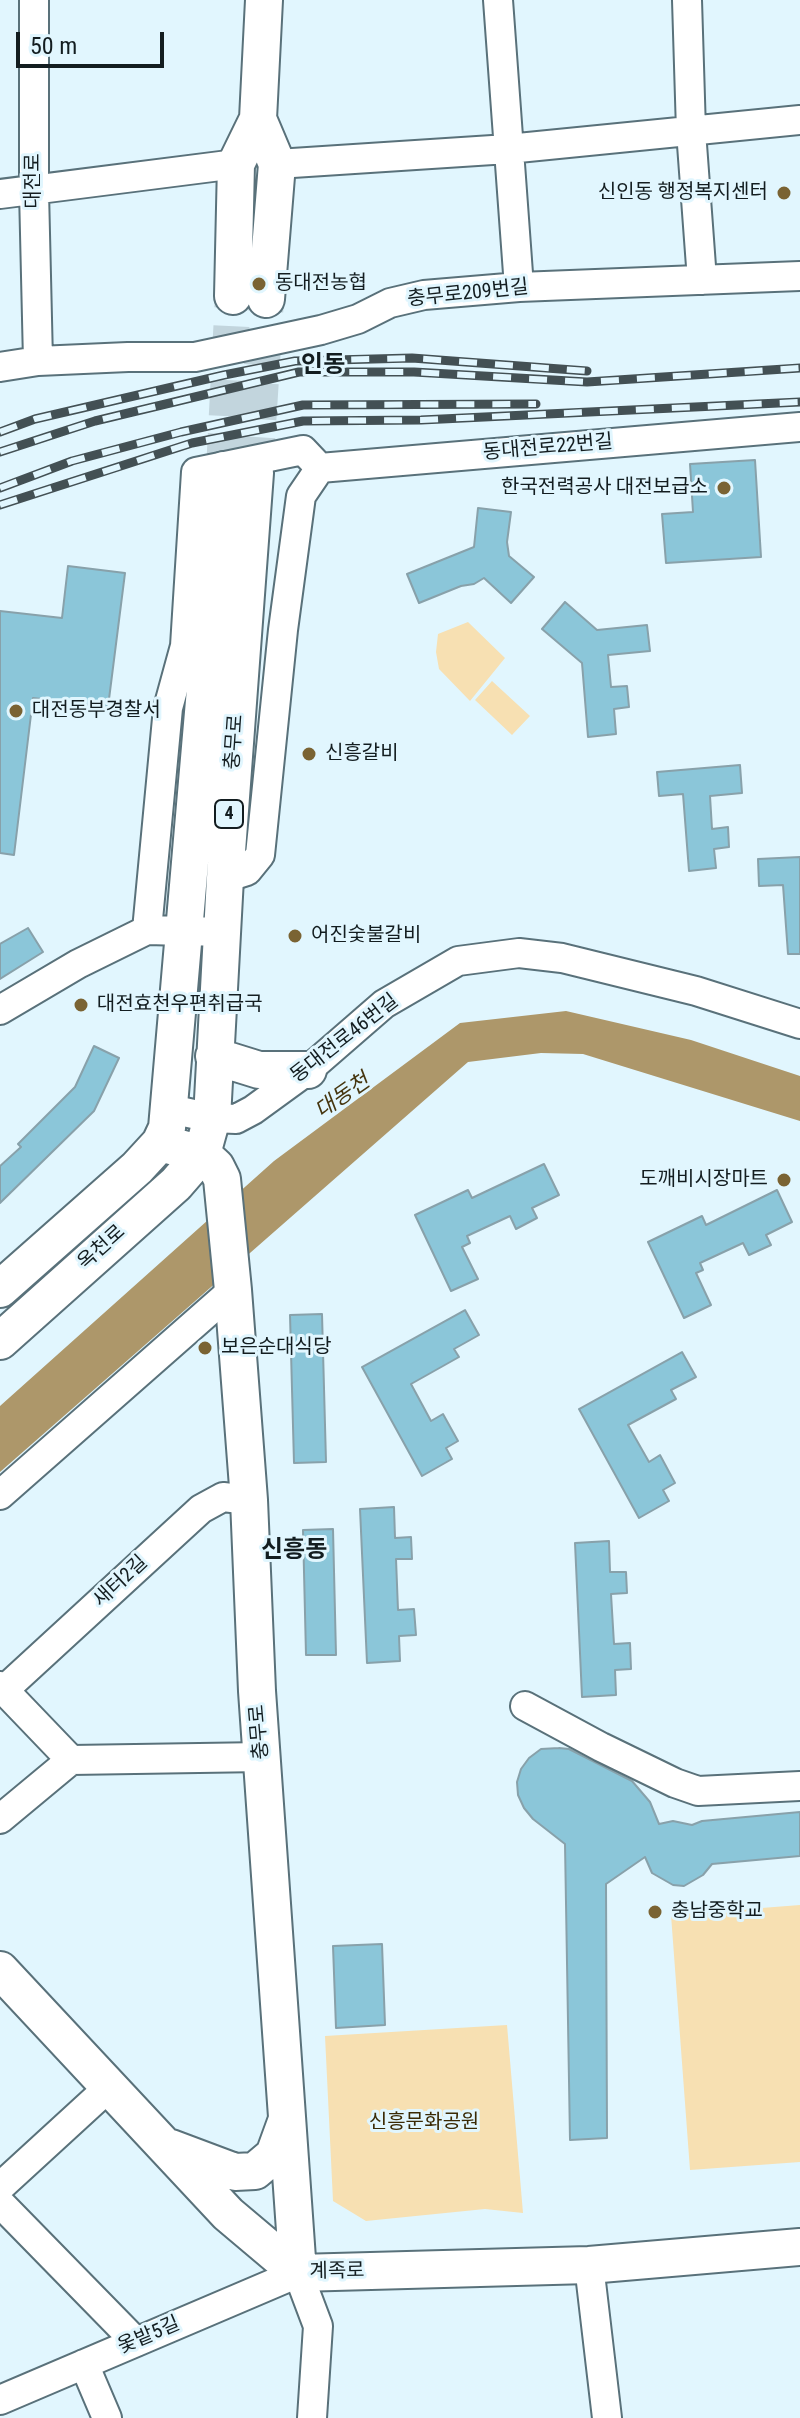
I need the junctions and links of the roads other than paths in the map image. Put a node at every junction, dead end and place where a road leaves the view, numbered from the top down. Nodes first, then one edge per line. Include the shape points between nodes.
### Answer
1 (34, 0) edge
2 (264, 0) edge
3 (498, 0) edge
4 (687, 0) edge
5 (258, 119) junction
6 (800, 120) edge
7 (691, 131) junction
8 (508, 149) junction
9 (236, 164) junction
10 (277, 164) junction
11 (34, 191) junction
12 (0, 194) edge
13 (800, 276) edge
14 (702, 280) junction
15 (519, 287) junction
16 (38, 361) junction
17 (0, 367) edge
18 (800, 427) edge
19 (312, 459) junction
20 (225, 878) junction
21 (147, 930) junction
22 (183, 931) junction
23 (223, 932) junction
24 (0, 1010) edge
25 (800, 1024) edge
26 (214, 1056) junction
27 (308, 1070) junction
28 (170, 1109) junction
29 (212, 1118) junction
30 (160, 1143) junction
31 (202, 1154) junction
32 (0, 1289) edge
33 (233, 1290) junction
34 (0, 1341) edge
35 (0, 1495) edge
36 (249, 1500) junction
37 (2, 1688) edge
38 (525, 1706) dead end
39 (263, 1757) junction
40 (71, 1760) junction
41 (800, 1786) edge
42 (0, 1819) edge
43 (0, 1970) edge
44 (108, 2088) junction
45 (287, 2120) junction
46 (162, 2145) junction
47 (0, 2187) edge
48 (0, 2203) edge
49 (800, 2247) edge
50 (589, 2265) junction
51 (298, 2273) junction
52 (136, 2342) junction
53 (84, 2364) junction
54 (0, 2400) edge
55 (107, 2418) edge
56 (312, 2418) edge
57 (607, 2418) edge

1 - 11 street, 대전로
2 - 5 main road
3 - 8 street
4 - 7 street
5 - 9 main road
5 - 10 main road
6 - 7 street
7 - 8 street
7 - 14 street
8 - 10 street
8 - 15 street
9 - 10 main road via 250,298
9 - 11 street
11 - 12 street
11 - 16 street, 대전로
13 - 14 street, 충무로209번길
14 - 15 street, 충무로209번길
15 - 16 street, 충무로209번길 via 424,295 321,330 195,357
16 - 17 street, 충무로209번길
18 - 19 street, 동대전로22번길
19 - 20 street via 301,496 283,630 260,855 247,871
19 - 21 street, 동대전로22번길 via 196,472 185,646 168,708
20 - 22 main road, 충무로 / 4 via 240,471
20 - 23 main road, 충무로 / 4
21 - 22 street
21 - 24 street
22 - 23 street
22 - 28 main road, 충무로 / 4
23 - 26 main road, 충무로 / 4
25 - 27 street, 동대전로46번길 via 619,971 519,953 458,961 384,1004
26 - 27 main road via 259,1070
26 - 29 main road, 충무로 / 4
27 - 29 street, 동대전로46번길 via 236,1119
28 - 29 street, 동대전로46번길
28 - 30 main road, 충무로 / 4
29 - 31 main road, 충무로 / 4
30 - 31 main road
30 - 32 main road
31 - 33 main road, 충무로 via 222,1179
31 - 34 main road, 옥천로 / 4 via 176,1184
33 - 35 street
33 - 36 main road, 충무로
36 - 37 street, 새터2길 via 223,1497 201,1509
36 - 39 main road, 충무로
37 - 40 street
38 - 41 street via 698,1791
39 - 40 street
39 - 45 main road, 충무로
40 - 42 street
43 - 44 main road, 계족로
44 - 46 main road, 계족로
44 - 47 street
45 - 46 main road via 274,2155 255,2171 235,2172
45 - 51 main road, 충무로
46 - 51 main road, 계족로 via 228,2214
48 - 52 street
49 - 50 main road, 계족로
50 - 51 main road, 계족로
50 - 57 street
51 - 52 street, 옻밭5길
51 - 56 street via 318,2326
52 - 53 street, 옻밭5길
53 - 54 street, 옻밭5길
53 - 55 street

